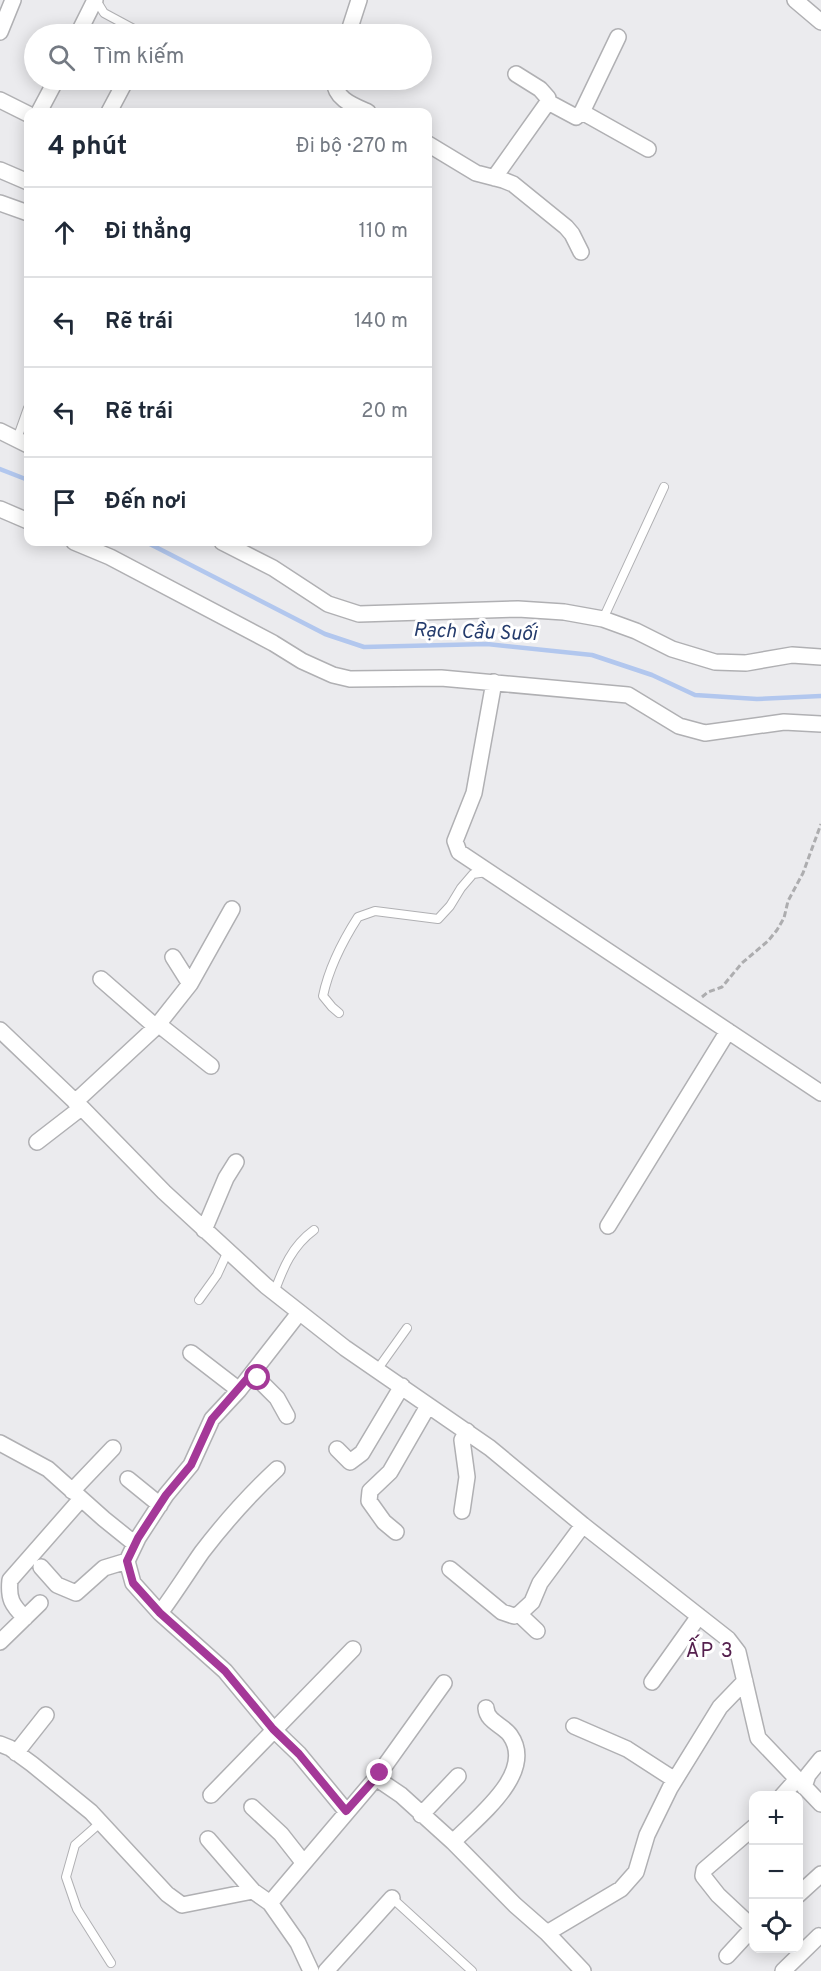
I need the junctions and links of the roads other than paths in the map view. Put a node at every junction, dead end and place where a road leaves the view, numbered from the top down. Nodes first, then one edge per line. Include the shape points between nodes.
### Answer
1 (13, 0) edge
2 (96, 0) edge
3 (359, 0) edge
4 (795, 0) edge
5 (821, 22) edge
6 (83, 24) edge
7 (124, 24) edge
8 (351, 24) edge
9 (0, 32) edge
10 (618, 38) dead end
11 (516, 74) dead end
12 (51, 90) edge
13 (121, 90) edge
14 (335, 90) edge
15 (0, 100) edge
16 (549, 102) junction
17 (41, 108) edge
18 (111, 108) edge
19 (361, 108) edge
20 (24, 112) edge
21 (582, 112) junction
22 (432, 146) edge
23 (648, 149) dead end
24 (0, 170) edge
25 (494, 178) junction
26 (24, 180) edge
27 (0, 203) edge
28 (24, 212) edge
29 (581, 252) dead end
30 (0, 431) edge
31 (22, 442) edge
32 (664, 487) dead end
33 (0, 508) edge
34 (24, 519) edge
35 (83, 546) edge
36 (230, 546) edge
37 (603, 619) junction
38 (821, 657) edge
39 (494, 682) junction
40 (821, 724) edge
41 (489, 872) junction
42 (232, 909) dead end
43 (173, 957) dead end
44 (101, 979) dead end
45 (190, 984) junction
46 (339, 1012) dead end
47 (157, 1025) junction
48 (0, 1030) edge
49 (728, 1031) junction
50 (211, 1066) dead end
51 (821, 1093) edge
52 (78, 1105) junction
53 (37, 1142) dead end
54 (236, 1162) dead end
55 (608, 1226) dead end
56 (204, 1230) junction
57 (314, 1230) dead end
58 (228, 1251) junction
59 (274, 1293) junction
60 (199, 1300) dead end
61 (299, 1313) junction
62 (407, 1328) dead end
63 (192, 1353) dead end
64 (377, 1370) junction
65 (252, 1373) junction
66 (402, 1386) junction
67 (239, 1390) junction
68 (428, 1406) junction
69 (287, 1416) dead end
70 (467, 1431) junction
71 (0, 1443) edge
72 (113, 1448) dead end
73 (337, 1449) dead end
74 (277, 1469) dead end
75 (128, 1479) dead end
76 (77, 1495) junction
77 (160, 1505) junction
78 (462, 1511) dead end
79 (583, 1525) junction
80 (396, 1532) dead end
81 (135, 1544) junction
82 (127, 1561) junction
83 (41, 1567) dead end
84 (450, 1569) dead end
85 (40, 1604) dead end
86 (160, 1613) junction
87 (519, 1614) junction
88 (699, 1616) junction
89 (25, 1618) junction
90 (537, 1630) dead end
91 (0, 1642) edge
92 (353, 1649) dead end
93 (745, 1681) junction
94 (652, 1682) dead end
95 (444, 1683) dead end
96 (486, 1708) dead end
97 (46, 1715) dead end
98 (574, 1726) dead end
99 (273, 1729) junction
100 (0, 1744) edge
101 (16, 1753) junction
102 (821, 1759) edge
103 (458, 1776) dead end
104 (376, 1778) junction
105 (675, 1780) junction
106 (801, 1783) junction
107 (789, 1791) edge
108 (211, 1795) dead end
109 (821, 1804) edge
110 (252, 1807) dead end
111 (346, 1811) junction
112 (421, 1815) junction
113 (100, 1823) junction
114 (749, 1831) edge
115 (208, 1839) dead end
116 (453, 1842) junction
117 (303, 1862) junction
118 (821, 1874) edge
119 (803, 1890) edge
120 (254, 1891) junction
121 (393, 1898) joint
122 (270, 1903) junction
123 (547, 1933) junction
124 (821, 1937) edge
125 (727, 1956) dead end
126 (111, 1963) dead end
127 (311, 1971) edge
128 (326, 1971) edge
129 (472, 1971) edge
130 (583, 1971) edge
131 (783, 1971) edge

1 - 9 street
2 - 6 street
2 - 7 lane via 104,13
3 - 8 street
4 - 5 street
10 - 21 street
11 - 16 street via 546,94
12 - 17 street
13 - 18 street
14 - 19 street
15 - 20 street
16 - 21 street via 576,117
16 - 25 street
21 - 23 street
22 - 25 street via 476,173
24 - 26 street
25 - 29 street via 513,184 566,227
27 - 28 street
30 - 31 street
32 - 37 lane
33 - 34 street
35 - 39 street via 333,675 350,679
36 - 37 street via 273,568 328,604 359,615 518,609
37 - 38 street via 672,649 715,662 746,663 792,655
39 - 40 street via 628,695 679,726 705,733 784,722
39 - 41 street via 474,793 455,841 459,852
41 - 46 lane via 473,874 438,919 375,911 358,917 328,974 323,996
41 - 49 street
42 - 45 street
43 - 45 street
44 - 47 street
45 - 47 street
47 - 50 street
47 - 52 street
48 - 52 street
49 - 51 street
49 - 55 street
52 - 53 street
52 - 56 street
54 - 56 street
56 - 58 street
57 - 59 lane via 293,1249
58 - 59 street
58 - 60 lane
59 - 61 street
61 - 64 street
61 - 65 street
62 - 64 lane
63 - 67 street
64 - 66 street
65 - 67 street
65 - 69 street via 277,1398
66 - 68 street
66 - 73 street via 362,1453 350,1462
67 - 77 street via 212,1419 191,1465
68 - 70 street
68 - 80 street via 390,1472 370,1491 369,1501
70 - 78 street via 462,1440 467,1477
70 - 79 street
71 - 76 street via 48,1469
72 - 76 street
74 - 86 street via 228,1520
75 - 77 street
76 - 81 street
76 - 89 street via 10,1580 14,1607
77 - 81 street
79 - 87 street via 540,1583 532,1602
79 - 88 street
81 - 82 street
82 - 83 street via 104,1568 76,1593 57,1585
82 - 86 street via 133,1583
84 - 87 street via 502,1612
85 - 89 street
86 - 99 street via 225,1671
87 - 90 street
88 - 93 street via 738,1652
88 - 94 street
89 - 91 street
92 - 99 street
93 - 105 street via 720,1707
93 - 106 street via 758,1738
95 - 104 street
96 - 116 street via 486,1713 510,1735 518,1763 491,1805
97 - 101 street
98 - 105 street via 627,1749
99 - 108 street
99 - 111 street
100 - 101 street
101 - 113 street
102 - 106 street
103 - 112 street
104 - 111 street
104 - 112 street
105 - 123 street via 647,1835 636,1872 621,1889
106 - 107 street
106 - 109 street
110 - 117 street
111 - 117 street
112 - 116 street
113 - 120 street via 182,1905
113 - 126 lane via 75,1845 66,1877 77,1909
114 - 125 street via 704,1870 718,1895 750,1925 750,1931
115 - 120 street
116 - 123 street
117 - 122 street
118 - 119 street
120 - 122 street
121 - 128 street
121 - 129 lane
122 - 127 street via 298,1943
123 - 130 street
124 - 131 street

